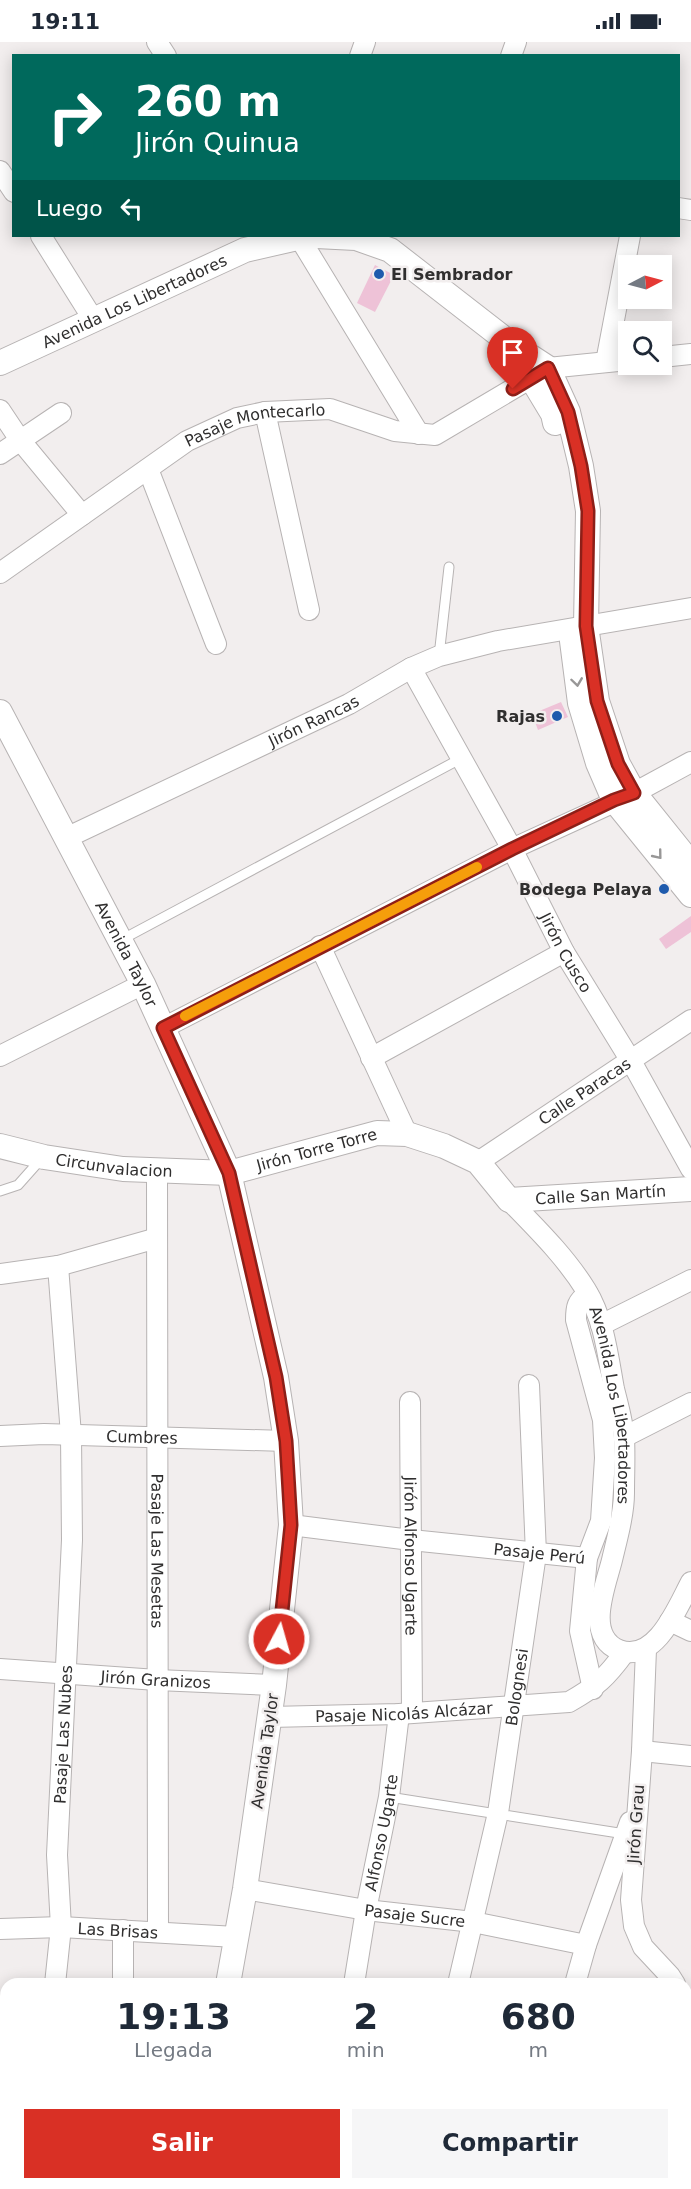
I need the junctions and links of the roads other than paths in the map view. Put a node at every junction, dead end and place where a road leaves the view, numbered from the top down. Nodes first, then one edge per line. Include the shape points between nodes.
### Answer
1 (0, 171) edge
2 (12, 189) edge
3 (42, 237) edge
4 (303, 237) edge
5 (308, 237) edge
6 (332, 237) edge
7 (630, 237) edge
8 (93, 319) junction
9 (691, 354) edge
10 (672, 356) edge
11 (618, 361) edge
12 (606, 362) junction
13 (0, 363) edge
14 (540, 373) junction
15 (0, 410) edge
16 (265, 412) junction
17 (61, 413) dead end
18 (419, 434) junction
19 (20, 440) junction
20 (0, 454) edge
21 (148, 469) junction
22 (82, 515) junction
23 (449, 567) dead end
24 (0, 573) edge
25 (691, 608) edge
26 (309, 610) dead end
27 (578, 627) junction
28 (216, 644) dead end
29 (439, 656) junction
30 (411, 668) junction
31 (0, 712) edge
32 (462, 758) junction
33 (691, 762) edge
34 (624, 796) junction
35 (66, 838) junction
36 (512, 849) junction
37 (691, 864) edge
38 (691, 896) edge
39 (121, 940) junction
40 (320, 946) junction
41 (564, 952) junction
42 (143, 984) junction
43 (691, 1020) edge
44 (163, 1028) junction
45 (0, 1056) edge
46 (371, 1058) junction
47 (630, 1061) junction
48 (407, 1134) junction
49 (0, 1146) edge
50 (44, 1157) junction
51 (478, 1161) junction
52 (691, 1169) edge
53 (157, 1170) junction
54 (229, 1173) junction
55 (691, 1189) edge
56 (0, 1191) edge
57 (509, 1200) junction
58 (157, 1238) junction
59 (58, 1266) junction
60 (0, 1274) edge
61 (691, 1281) edge
62 (588, 1294) junction
63 (601, 1325) junction
64 (529, 1385) dead end
65 (411, 1402) dead end
66 (691, 1403) edge
67 (71, 1435) junction
68 (0, 1436) edge
69 (157, 1437) junction
70 (624, 1437) junction
71 (286, 1441) junction
72 (291, 1525) junction
73 (411, 1540) junction
74 (536, 1554) junction
75 (587, 1558) junction
76 (691, 1582) edge
77 (670, 1621) junction
78 (691, 1631) edge
79 (646, 1649) junction
80 (625, 1652) junction
81 (0, 1669) edge
82 (64, 1673) junction
83 (157, 1680) junction
84 (274, 1685) junction
85 (593, 1689) junction
86 (514, 1707) junction
87 (406, 1713) junction
88 (270, 1717) junction
89 (642, 1751) junction
90 (691, 1756) edge
91 (389, 1797) junction
92 (637, 1805) junction
93 (498, 1813) junction
94 (625, 1834) junction
95 (245, 1889) junction
96 (366, 1910) junction
97 (473, 1922) junction
98 (61, 1927) junction
99 (0, 1929) edge
100 (123, 1930) junction
101 (158, 1932) junction
102 (236, 1937) junction
103 (586, 1945) junction
104 (56, 1978) edge
105 (123, 1978) edge
106 (229, 1978) edge
107 (355, 1978) edge
108 (459, 1978) edge
109 (577, 1978) edge
110 (671, 1978) edge

1 - 2 street
3 - 8 street
4 - 8 street, Avenida Los Libertadores via 245,250
5 - 18 street
6 - 14 street, Avenida Los Libertadores via 356,238 390,250 511,344
7 - 12 street
8 - 13 street, Avenida Los Libertadores
9 - 10 street
11 - 12 street
12 - 14 street
14 - 18 street, Pasaje Montecarlo via 435,435
14 - 27 street, Avenida Los Libertadores via 553,414 573,513
15 - 19 street
16 - 18 street, Pasaje Montecarlo via 330,409 394,431
16 - 21 street, Pasaje Montecarlo via 237,418 187,441
16 - 26 street
17 - 19 street
19 - 20 street
19 - 22 street
21 - 22 street, Pasaje Montecarlo
21 - 28 street
22 - 24 street, Pasaje Montecarlo
23 - 29 lane
25 - 27 street, Jirón Rancas
27 - 29 street, Jirón Rancas
27 - 34 street, Avenida Los Libertadores via 580,703 598,763
29 - 30 street, Jirón Rancas
30 - 32 street, Jirón Cusco
30 - 35 street, Jirón Rancas via 349,704
31 - 35 street, Avenida Taylor
32 - 36 street, Jirón Cusco
32 - 39 lane
33 - 34 street
34 - 36 street
34 - 37 street, Avenida Los Libertadores
34 -> 38 street, Avenida Los Libertadores
35 - 39 street, Avenida Taylor
36 - 40 street
36 - 41 street, Jirón Cusco
39 - 42 street, Avenida Taylor
40 - 44 street
40 - 46 street
41 - 46 street
41 - 47 street, Jirón Cusco
42 - 44 street, Avenida Taylor
42 - 45 street
43 - 47 street, Calle Paracas
44 - 54 street, Avenida Taylor
46 - 48 street
47 - 51 street, Calle Paracas
47 - 52 street, Jirón Cusco
48 - 51 street, Avenida Los Libertadores
48 - 54 street, Jirón Torre Torre via 377,1133
49 - 50 street, Circunvalacion
50 - 53 street, Circunvalacion
50 - 56 lane via 18,1185
51 - 57 street, Avenida Los Libertadores
53 - 54 street, Circunvalacion
53 - 58 street, Pasaje Las Mesetas
54 - 71 street, Avenida Taylor via 276,1377
55 - 57 street, Calle San Martín
57 - 62 street, Avenida Los Libertadores via 548,1240
58 - 59 street
58 - 69 street, Pasaje Las Mesetas
59 - 60 street
59 - 67 street, Pasaje Las Nubes
61 - 63 street
62 - 63 street, Avenida Los Libertadores
62 - 75 street, Pasaje Perú via 579,1300 576,1320 603,1420 605,1458 601,1521
63 - 70 street, Avenida Los Libertadores
64 - 74 street, Bolognesi
65 - 73 street, Jirón Alfonso Ugarte
66 - 70 street
67 - 68 street, Cumbres
67 - 69 street, Cumbres
67 - 82 street, Pasaje Las Nubes via 72,1540
69 - 71 street, Cumbres
69 - 83 street, Pasaje Las Mesetas
70 - 80 street, Avenida Los Libertadores via 624,1496 600,1603 600,1624 613,1647
71 - 72 street, Avenida Taylor
72 - 73 street, Pasaje Perú
72 - 84 street, Avenida Taylor
73 - 74 street, Pasaje Perú
73 - 87 street, Jirón Alfonso Ugarte
74 - 75 street, Pasaje Perú
74 - 86 street, Bolognesi
75 - 85 street via 580,1631
76 - 77 street
77 - 78 street
77 - 79 street
79 - 80 street
79 - 89 street, Jirón Grau
80 - 85 street, Pasaje Nicolás Alcázar
81 - 82 street, Jirón Granizos
82 - 83 street, Jirón Granizos
82 - 98 street, Pasaje Las Nubes via 57,1855
83 - 84 street, Jirón Granizos
83 - 101 street, Pasaje Las Mesetas
84 - 88 street, Avenida Taylor
85 - 86 street, Pasaje Nicolás Alcázar via 569,1702
86 - 87 street, Pasaje Nicolás Alcázar
86 - 93 street, Bolognesi
87 - 88 street, Pasaje Nicolás Alcázar
87 - 91 street, Alfonso Ugarte
88 - 95 street, Avenida Taylor
89 - 90 street
89 - 92 street, Jirón Grau
91 - 93 lane
91 - 96 street, Alfonso Ugarte
92 - 94 street
92 - 110 street, Jirón Grau via 631,1900 634,1926 643,1947
93 - 94 lane
93 - 97 street, Bolognesi
94 - 103 street
95 - 96 street, Pasaje Sucre
95 - 102 street, Avenida Taylor
96 - 97 street, Pasaje Sucre
96 - 107 street, Alfonso Ugarte
97 - 103 street, Pasaje Sucre
97 - 108 street, Bolognesi
98 - 99 street, Las Brisas
98 - 100 street, Las Brisas
98 - 104 street, Pasaje Las Nubes
100 - 101 street, Las Brisas
100 - 105 street
101 - 102 street, Las Brisas
102 - 106 street, Avenida Taylor
103 - 109 street

